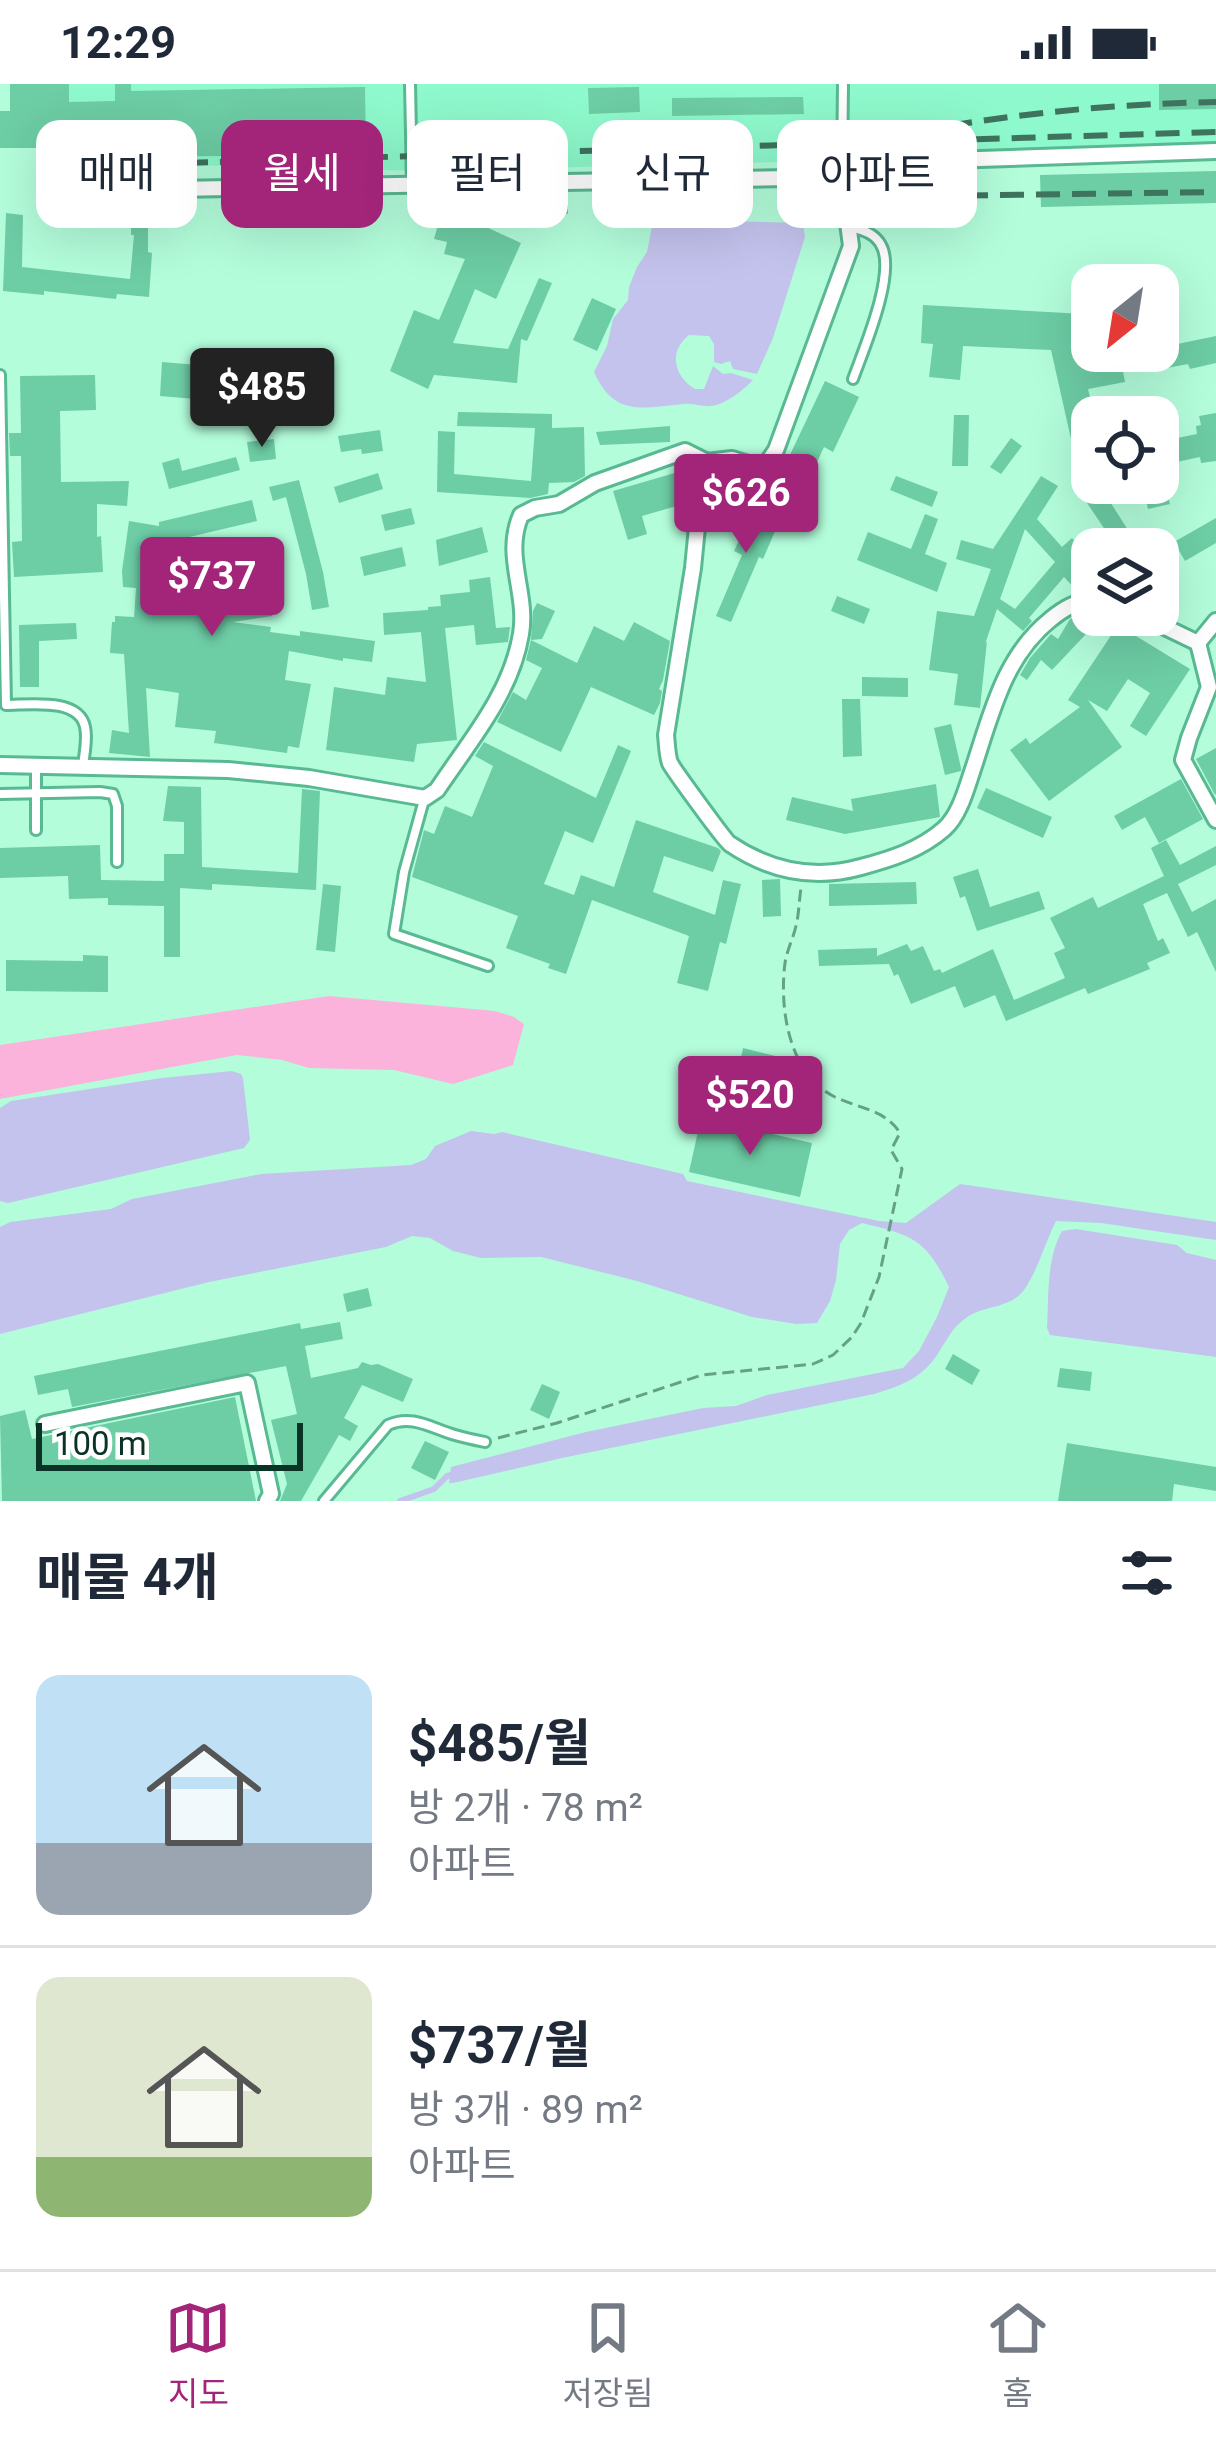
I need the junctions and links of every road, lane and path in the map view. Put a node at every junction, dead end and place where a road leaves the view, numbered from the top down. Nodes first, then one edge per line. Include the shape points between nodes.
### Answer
1 (410, 84) edge
2 (843, 84) edge
3 (411, 120) edge
4 (843, 120) edge
5 (1216, 151) edge
6 (977, 159) edge
7 (777, 177) edge
8 (568, 181) edge
9 (407, 184) edge
10 (197, 189) edge
11 (846, 228) edge
12 (853, 228) edge
13 (0, 375) edge
14 (853, 379) dead end
15 (706, 463) junction
16 (1071, 606) edge
17 (1216, 621) edge
18 (1179, 634) edge
19 (1198, 643) junction
20 (0, 765) edge
21 (36, 766) junction
22 (83, 767) junction
23 (0, 794) edge
24 (35, 794) junction
25 (425, 799) junction
26 (1216, 820) edge
27 (36, 830) dead end
28 (117, 862) dead end
29 (802, 873) junction
30 (488, 966) dead end
31 (45, 1424) dead end
32 (485, 1442) joint
33 (267, 1501) edge
34 (324, 1501) edge

1 - 3 lane
2 - 4 lane
5 - 6 street
7 - 8 street
9 - 10 street
11 - 15 street via 851,246 776,450 765,466
12 - 14 lane via 870,233 886,258
13 - 22 lane via 6,706 74,711 86,732
15 - 25 street via 685,451 521,515 513,554 521,637 490,712
15 - 29 street via 665,735 670,763 724,841 763,864
16 - 29 street via 1035,632 1000,684 947,827 901,856
17 - 19 street
18 - 19 street
19 - 26 street via 1209,687 1183,760
20 - 21 street
21 - 22 street
21 - 24 lane
22 - 25 street via 248,772
23 - 24 lane
24 - 27 lane
24 - 28 lane via 113,794
25 - 30 lane via 394,934
29 - 32 path via 785,960 792,1044 820,1088 878,1113 900,1133 891,1150 902,1169 861,1323 813,1364 702,1375
31 - 33 street via 247,1384
32 - 34 lane via 399,1420

